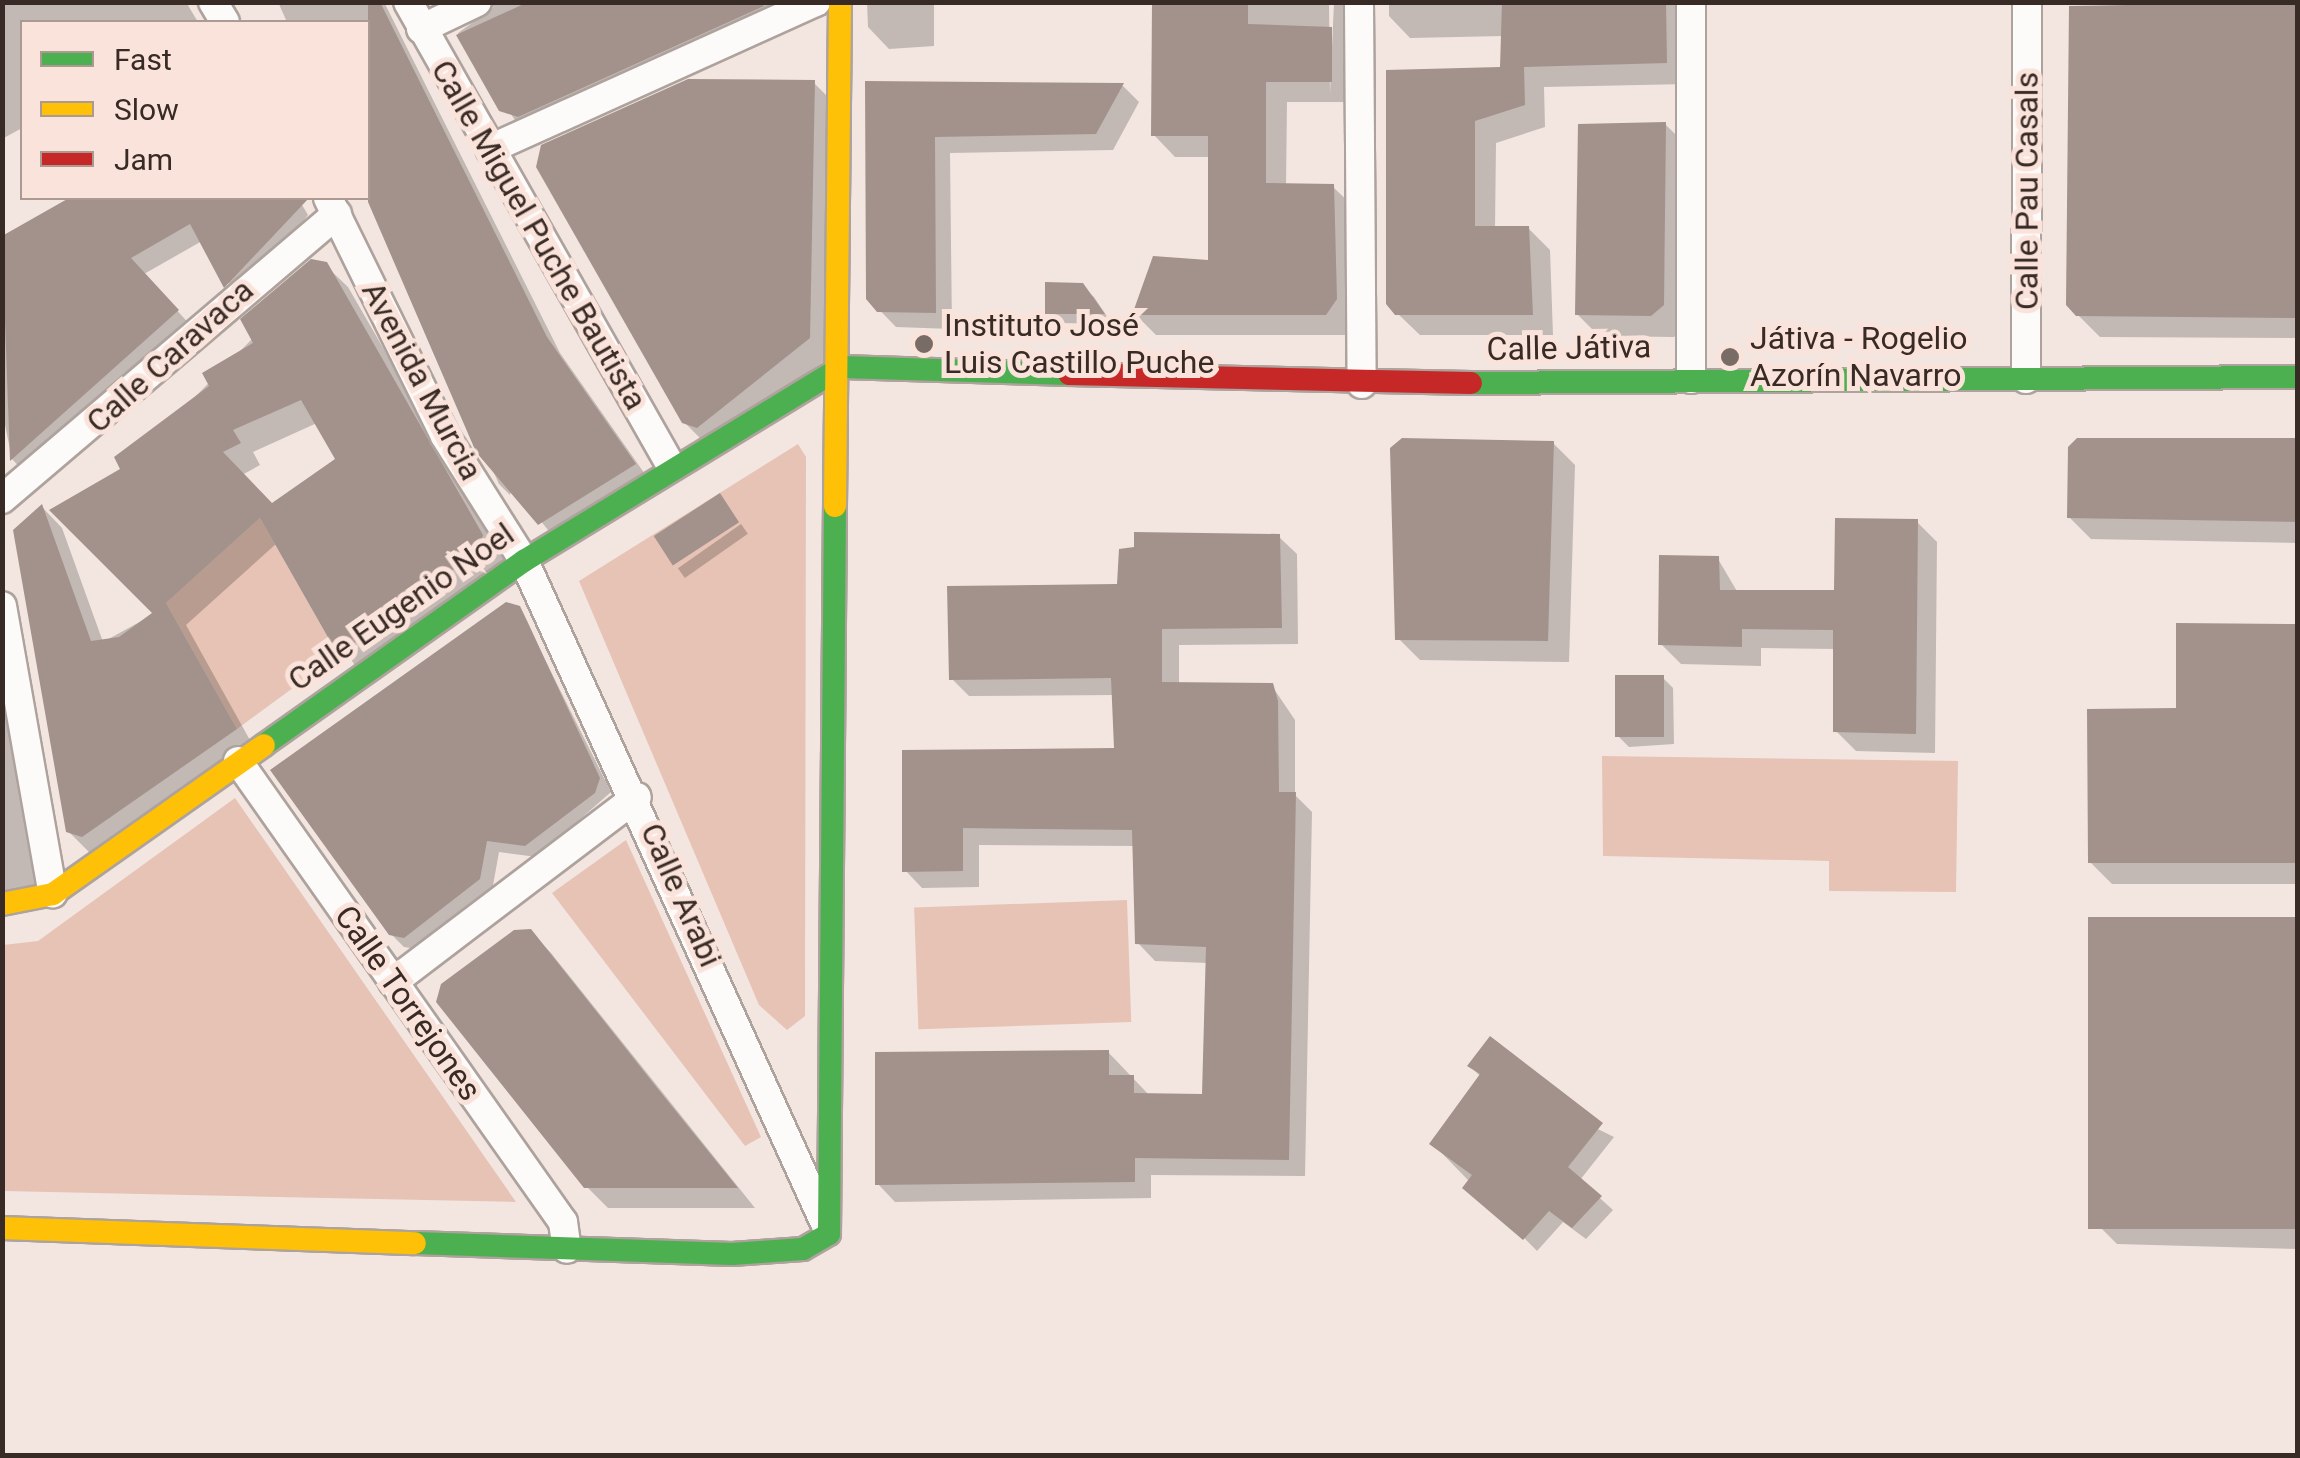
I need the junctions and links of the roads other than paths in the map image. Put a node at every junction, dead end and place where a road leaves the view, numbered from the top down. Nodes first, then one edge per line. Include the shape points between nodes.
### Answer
1 (408, 2) edge
2 (478, 2) edge
3 (816, 2) edge
4 (840, 2) edge
5 (1359, 2) edge
6 (1691, 2) edge
7 (2028, 2) edge
8 (421, 29) junction
9 (490, 149) junction
10 (332, 206) edge
11 (842, 367) junction
12 (2298, 378) edge
13 (1691, 379) junction
14 (2026, 379) junction
15 (1362, 384) junction
16 (671, 466) junction
17 (2, 498) edge
18 (524, 561) junction
19 (2, 606) edge
20 (238, 761) junction
21 (637, 797) junction
22 (53, 894) junction
23 (2, 904) edge
24 (393, 982) junction
25 (2, 1228) edge
26 (829, 1234) junction
27 (568, 1249) junction

1 - 8 street, Calle Miguel Puche Bautista
2 - 8 street
3 - 9 street
4 - 11 street
5 - 15 street
6 - 13 street
7 - 14 street, Calle Pau Casals
8 - 9 street, Calle Miguel Puche Bautista
9 - 16 street, Calle Miguel Puche Bautista
10 - 17 street, Calle Caravaca
10 - 18 street, Avenida Murcia via 445,436
11 - 15 street, Calle Játiva
11 - 16 street, Calle Eugenio Noel
11 - 26 street
12 - 14 street, Calle Játiva
13 - 14 street, Calle Játiva
13 - 15 street, Calle Játiva
16 - 18 street, Calle Eugenio Noel
18 - 20 street, Calle Eugenio Noel
18 - 21 street, Calle Arabi
19 - 22 street
20 - 22 street, Calle Eugenio Noel
20 - 24 street, Calle Torrejones
21 - 24 street
21 - 26 street, Calle Arabi
22 - 23 street, Calle Eugenio Noel
24 - 27 street, Calle Torrejones via 563,1222
25 - 27 street
26 - 27 street via 804,1249 732,1254

